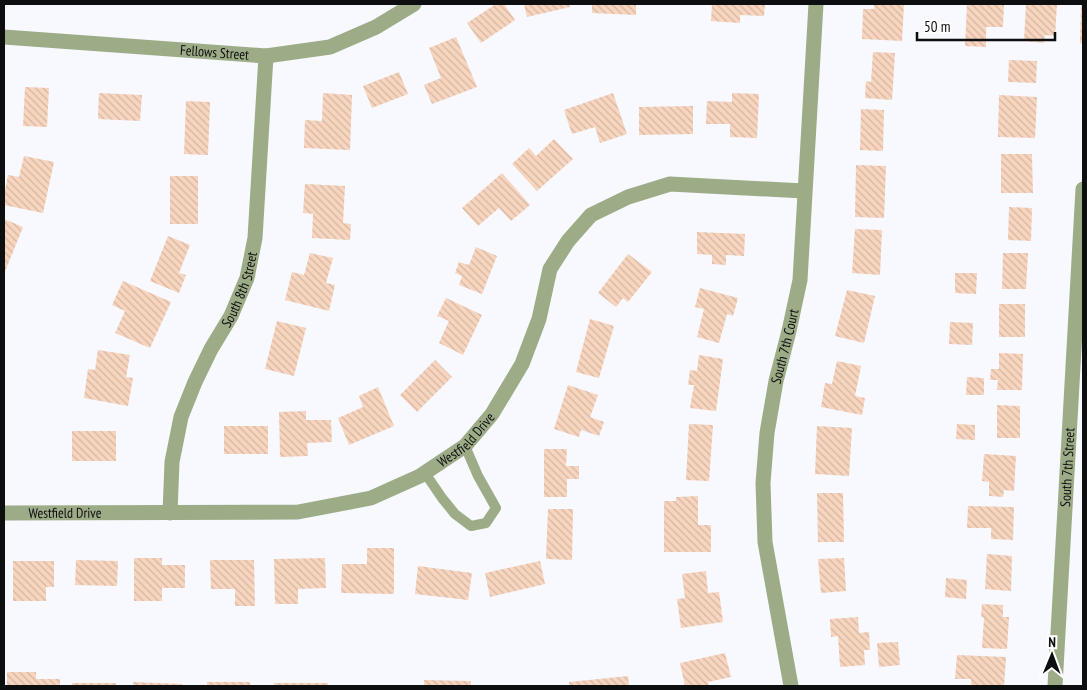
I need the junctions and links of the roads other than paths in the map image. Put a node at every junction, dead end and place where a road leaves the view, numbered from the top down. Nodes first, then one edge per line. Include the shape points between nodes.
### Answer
1 (414, 4) edge
2 (816, 4) edge
3 (4, 37) edge
4 (266, 56) junction
5 (1083, 189) edge
6 (804, 191) junction
7 (465, 446) junction
8 (425, 473) junction
9 (4, 513) edge
10 (170, 513) junction
11 (791, 686) edge
12 (1055, 686) edge

1 - 4 street, Fellows Street via 376,28 330,47
2 - 6 street, South 7th Court
3 - 4 street, Fellows Street
4 - 10 street, South 8th Street via 255,238 247,278 181,417 172,462
5 - 12 street, South 7th Street
6 - 7 street, Westfield Drive via 670,184 628,196 591,214 550,269 539,319 522,364 492,414
6 - 11 street, South 7th Court via 800,280 776,381 763,483 765,542
7 - 8 street, Westfield Drive
7 - 8 lane via 496,508 486,523 471,526 455,514
8 - 10 street, Westfield Drive via 371,498 298,512
9 - 10 street, Westfield Drive

